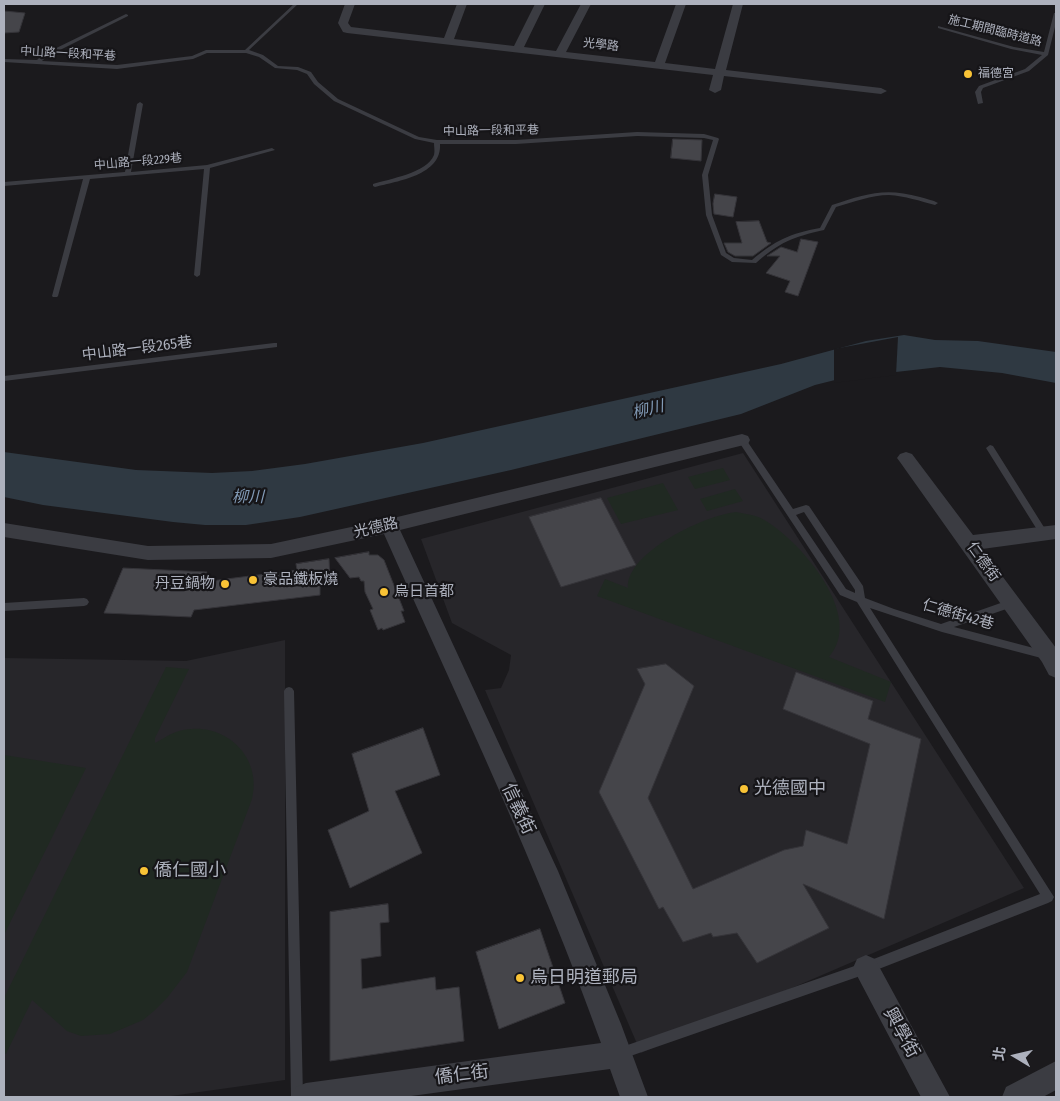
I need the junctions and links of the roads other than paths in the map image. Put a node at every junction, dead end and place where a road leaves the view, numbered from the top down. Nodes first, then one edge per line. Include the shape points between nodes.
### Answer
1 (296, 4) edge
2 (350, 4) edge
3 (462, 4) edge
4 (540, 4) edge
5 (586, 4) edge
6 (681, 4) edge
7 (738, 4) edge
8 (1056, 14) edge
9 (126, 15) dead end
10 (940, 27) dead end
11 (448, 42) junction
12 (246, 50) junction
13 (517, 50) junction
14 (560, 54) junction
15 (1046, 54) junction
16 (4, 61) edge
17 (38, 62) junction
18 (659, 65) junction
19 (720, 73) junction
20 (715, 90) dead end
21 (881, 91) dead end
22 (980, 103) dead end
23 (140, 104) dead end
24 (437, 142) junction
25 (272, 150) dead end
26 (207, 167) junction
27 (128, 174) junction
28 (87, 177) junction
29 (4, 184) edge
30 (375, 184) dead end
31 (935, 203) dead end
32 (198, 275) dead end
33 (55, 296) dead end
34 (274, 345) dead end
35 (4, 379) edge
36 (742, 440) joint
37 (990, 448) dead end
38 (906, 458) dead end
39 (792, 513) junction
40 (389, 526) junction
41 (4, 530) edge
42 (1050, 533) edge
43 (970, 543) junction
44 (860, 600) junction
45 (84, 602) dead end
46 (1012, 603) junction
47 (4, 607) edge
48 (943, 628) junction
49 (1053, 662) edge
50 (289, 691) dead end
51 (866, 968) junction
52 (619, 1054) junction
53 (1056, 1075) edge
54 (397, 1090) edge
55 (297, 1097) edge
56 (306, 1097) edge
57 (634, 1097) edge
58 (936, 1097) edge
59 (1016, 1097) edge

1 - 12 lane
2 - 11 street, 光學路 via 343,23 347,30
3 - 11 street
4 - 13 street
5 - 14 street
6 - 18 street
7 - 19 street
8 - 15 lane, 施工期間臨時道路
9 - 17 lane
10 - 15 lane, 施工期間臨時道路
11 - 13 street, 光學路
12 - 17 lane, 中山路一段和平巷 via 206,52 193,57 117,67
12 - 24 lane, 中山路一段和平巷 via 277,66 309,73 336,100 417,138
13 - 14 street, 光學路
14 - 18 street, 光學路
15 - 22 lane, 施工期間臨時道路 via 1027,70 981,87 978,92
16 - 17 lane, 中山路一段和平巷
18 - 19 street, 光學路
19 - 20 street
19 - 21 street, 光學路
23 - 27 lane
24 - 30 lane via 437,154 430,164 413,174
24 - 31 lane, 中山路一段和平巷 via 516,142 637,134 704,136 716,140 705,175 709,215 723,254 732,260 754,262 774,243 798,233 822,229 834,206 857,198 885,193
25 - 26 lane, 中山路一段229巷
26 - 27 lane, 中山路一段229巷
26 - 32 lane
27 - 28 lane, 中山路一段229巷
28 - 29 lane, 中山路一段229巷
28 - 33 lane
34 - 35 lane, 中山路一段265巷
36 - 39 lane
36 - 40 street, 光德路
37 - 42 lane
38 - 43 street, 仁德街
39 - 44 lane via 843,592
39 - 44 lane via 806,508 860,589
40 - 41 street, 光德路 via 271,551 148,553
40 - 52 street, 信義街 via 536,847
42 - 43 street
43 - 46 street, 仁德街
44 - 48 lane, 仁德街42巷
44 - 51 lane via 1048,897
45 - 47 lane
46 - 48 lane
46 - 49 street, 仁德街
48 - 49 lane, 仁德街42巷
50 - 55 lane
51 - 52 lane
51 - 58 street, 興學街
52 - 54 street, 僑仁街
52 - 57 street, 信義街
53 - 59 street
54 - 56 street, 僑仁街

